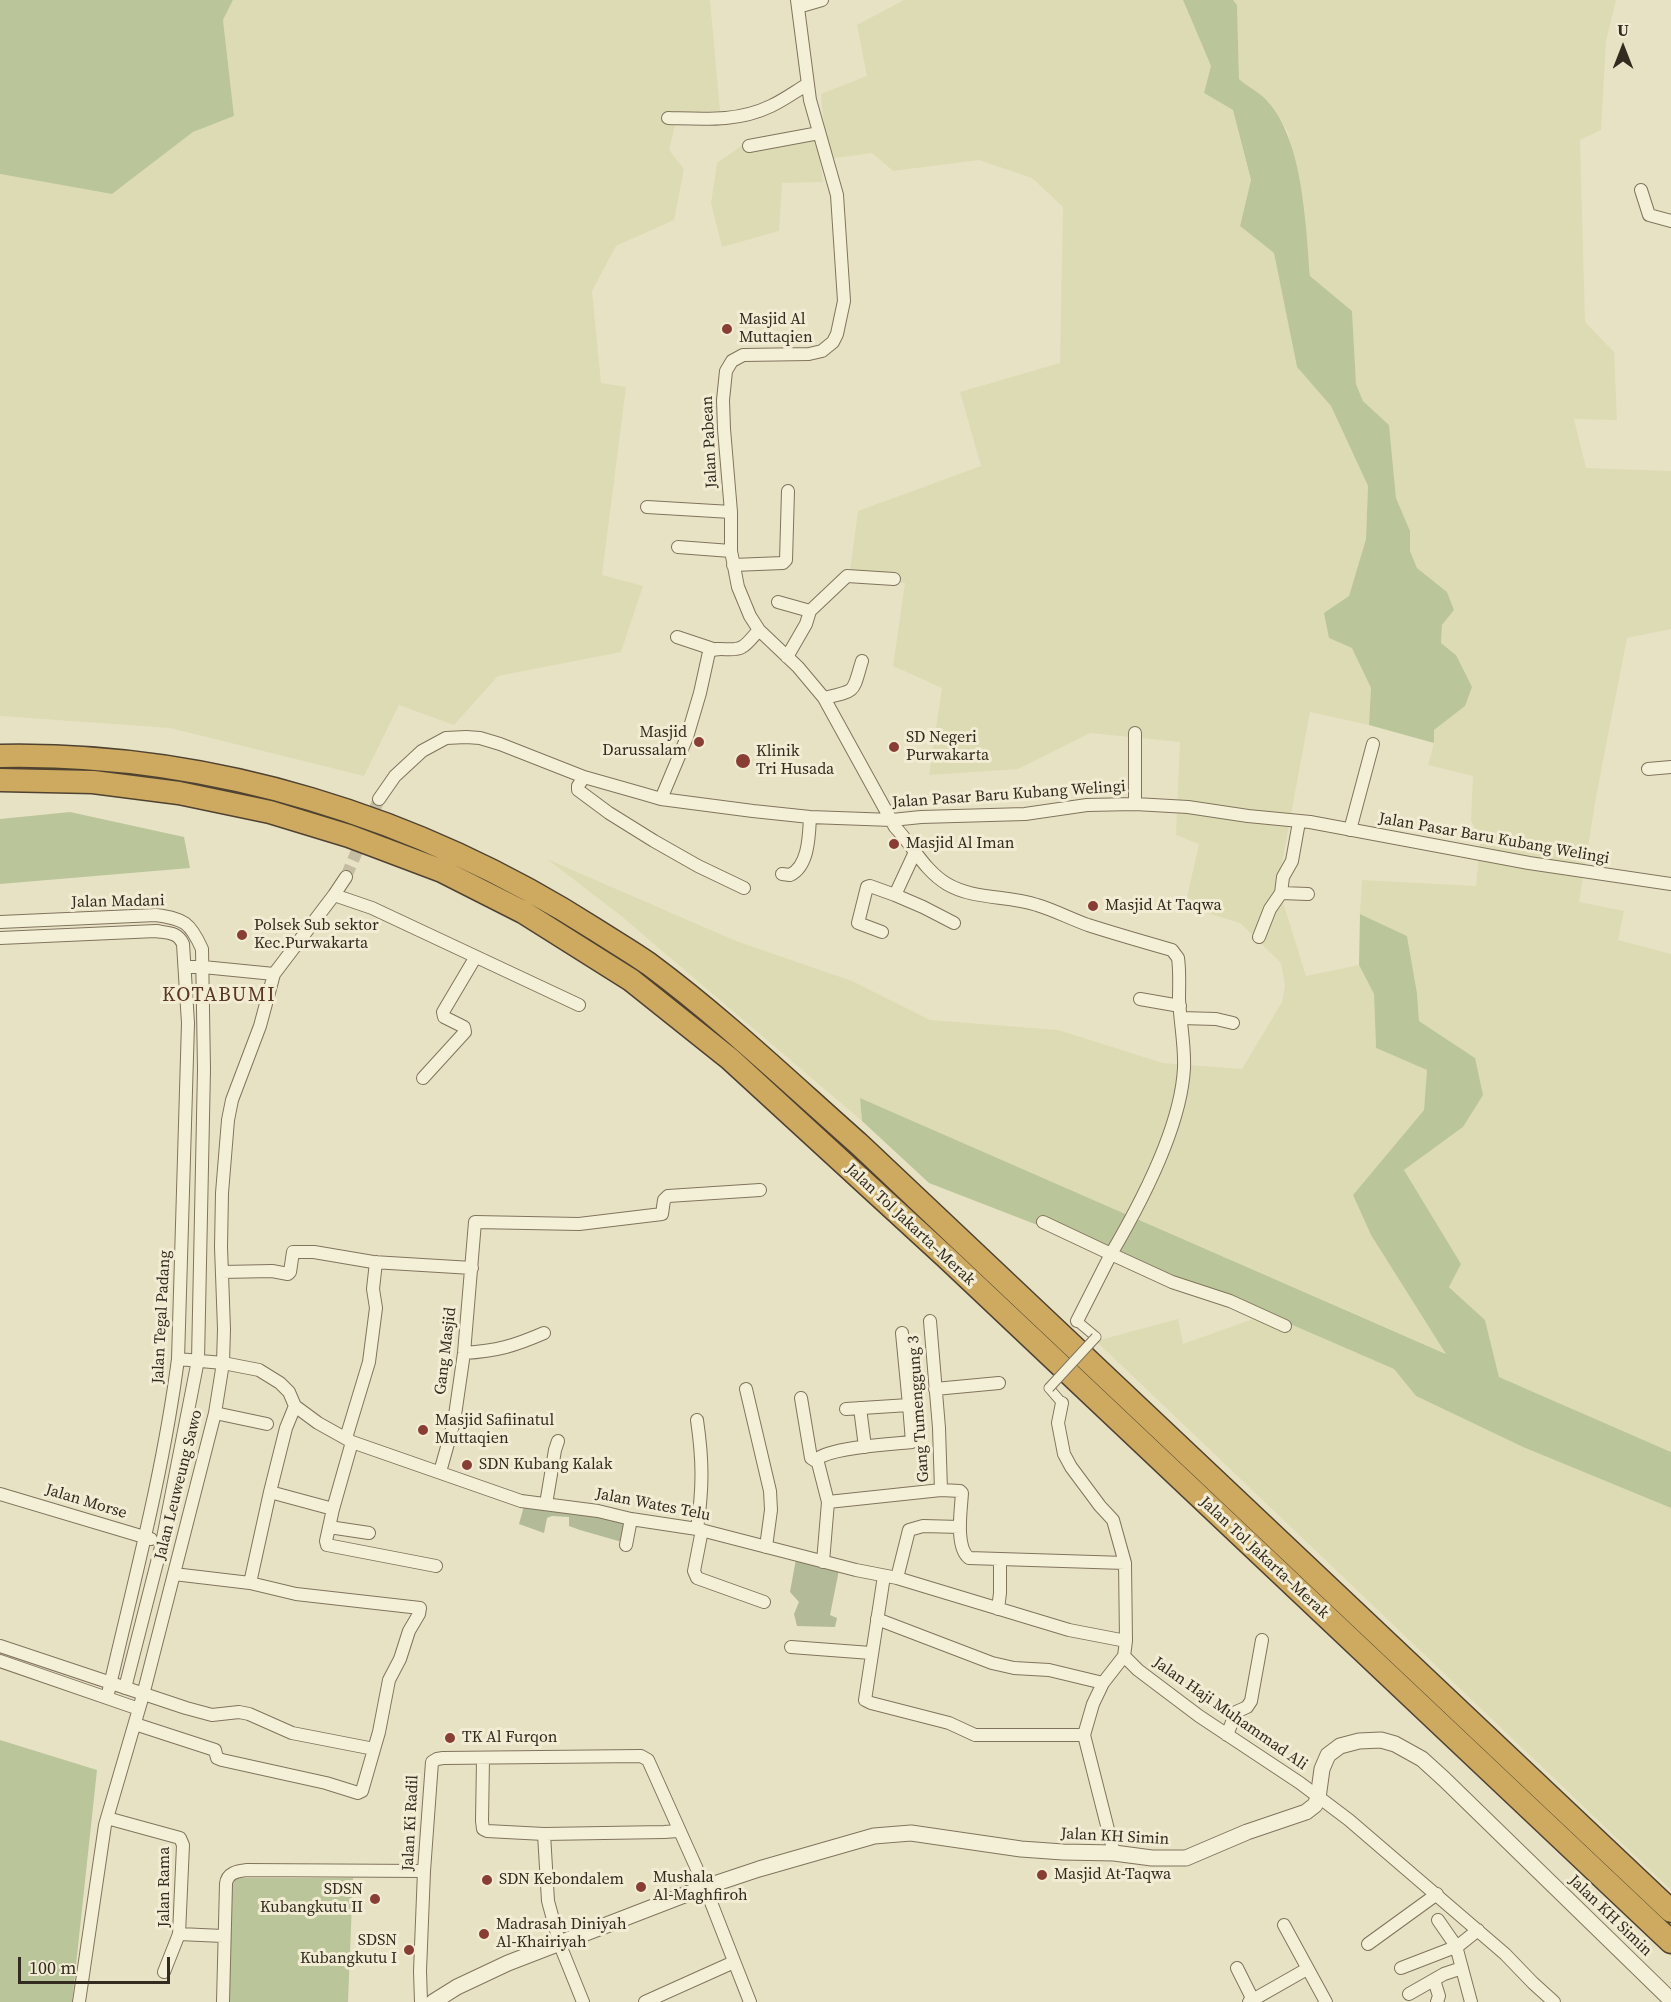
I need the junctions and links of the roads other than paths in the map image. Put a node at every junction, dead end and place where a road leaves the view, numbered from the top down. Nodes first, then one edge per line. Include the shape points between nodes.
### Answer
1 (822, 0) edge
2 (798, 4) edge
3 (808, 84) junction
4 (668, 118) dead end
5 (819, 133) junction
6 (749, 146) dead end
7 (1641, 190) dead end
8 (1671, 221) edge
9 (788, 491) dead end
10 (647, 507) dead end
11 (730, 512) junction
12 (678, 547) dead end
13 (731, 551) junction
14 (733, 565) junction
15 (894, 579) dead end
16 (778, 602) dead end
17 (810, 611) junction
18 (759, 630) junction
19 (677, 637) dead end
20 (713, 649) junction
21 (787, 657) junction
22 (862, 661) dead end
23 (824, 698) junction
24 (1135, 734) dead end
25 (1373, 744) dead end
26 (0, 756) edge
27 (1671, 767) edge
28 (1648, 769) dead end
29 (584, 777) junction
30 (0, 780) edge
31 (379, 799) tunnel mouth
32 (661, 799) junction
33 (1136, 804) junction
34 (810, 817) junction
35 (892, 820) junction
36 (1299, 822) junction
37 (1350, 830) junction
38 (915, 852) junction
39 (783, 874) dead end
40 (346, 877) tunnel mouth
41 (1671, 884) edge
42 (744, 888) dead end
43 (1281, 893) junction
44 (1308, 894) dead end
45 (334, 895) junction
46 (896, 895) junction
47 (0, 922) edge
48 (954, 923) dead end
49 (194, 932) junction
50 (882, 932) dead end
51 (1259, 937) dead end
52 (0, 938) edge
53 (181, 939) junction
54 (475, 958) junction
55 (185, 967) junction
56 (203, 967) junction
57 (274, 974) junction
58 (1140, 999) dead end
59 (579, 1005) dead end
60 (1180, 1012) junction
61 (188, 1023) junction
62 (203, 1023) junction
63 (1233, 1023) dead end
64 (423, 1078) dead end
65 (760, 1190) dead end
66 (1043, 1222) dead end
67 (1111, 1254) junction
68 (374, 1262) junction
69 (472, 1268) junction
70 (222, 1272) junction
71 (930, 1321) dead end
72 (1077, 1321) joint
73 (1285, 1326) dead end
74 (543, 1333) dead end
75 (902, 1333) dead end
76 (464, 1353) junction
77 (178, 1359) junction
78 (198, 1360) junction
79 (223, 1363) junction
80 (999, 1383) dead end
81 (747, 1389) dead end
82 (935, 1389) junction
83 (801, 1398) dead end
84 (1062, 1403) joint
85 (909, 1405) junction
86 (295, 1406) junction
87 (860, 1408) junction
88 (846, 1409) dead end
89 (215, 1413) junction
90 (697, 1420) dead end
91 (267, 1424) dead end
92 (349, 1440) junction
93 (558, 1441) dead end
94 (865, 1447) junction
95 (817, 1462) junction
96 (440, 1472) junction
97 (941, 1490) junction
98 (270, 1492) junction
99 (0, 1494) edge
100 (828, 1502) junction
101 (546, 1504) junction
102 (333, 1509) junction
103 (631, 1519) junction
104 (329, 1527) junction
105 (960, 1527) junction
106 (700, 1529) junction
107 (369, 1533) dead end
108 (146, 1537) junction
109 (162, 1544) junction
110 (626, 1545) dead end
111 (766, 1547) junction
112 (1000, 1559) junction
113 (823, 1562) junction
114 (1125, 1563) junction
115 (436, 1566) dead end
116 (174, 1574) junction
117 (891, 1577) junction
118 (250, 1583) junction
119 (764, 1602) dead end
120 (998, 1610) junction
121 (877, 1619) junction
122 (1262, 1640) dead end
123 (1126, 1641) junction
124 (0, 1646) edge
125 (791, 1647) dead end
126 (871, 1653) junction
127 (1124, 1656) junction
128 (0, 1662) edge
129 (110, 1683) junction
130 (1102, 1683) junction
131 (125, 1688) junction
132 (143, 1695) junction
133 (107, 1698) junction
134 (139, 1709) junction
135 (135, 1724) junction
136 (1084, 1735) junction
137 (1227, 1736) junction
138 (374, 1749) junction
139 (483, 1759) junction
140 (1318, 1798) junction
141 (107, 1818) junction
142 (678, 1831) junction
143 (544, 1834) junction
144 (1114, 1853) junction
145 (424, 1871) junction
146 (705, 1887) junction
147 (1437, 1894) junction
148 (1671, 1911) edge
149 (1437, 1920) dead end
150 (1284, 1925) dead end
151 (1478, 1930) junction
152 (179, 1934) junction
153 (224, 1936) junction
154 (1671, 1942) edge
155 (1368, 1944) dead end
156 (560, 1945) junction
157 (1456, 1946) junction
158 (734, 1962) junction
159 (1237, 1968) dead end
160 (1401, 1968) dead end
161 (1462, 1968) junction
162 (1307, 1969) junction
163 (164, 1972) dead end
164 (1434, 1980) junction
165 (1409, 1994) dead end
166 (668, 1998) edge
167 (1671, 2000) edge
168 (1251, 2001) edge
169 (79, 2002) edge
170 (223, 2002) edge
171 (421, 2002) edge
172 (433, 2002) edge
173 (583, 2002) edge
174 (645, 2002) edge
175 (750, 2002) edge
176 (1326, 2002) edge
177 (1437, 2002) edge
178 (1471, 2002) edge
179 (1554, 2002) edge

1 - 2 street
2 - 3 street, Jalan Pabean
3 - 4 street via 772,105 738,117
3 - 5 street, Jalan Pabean
5 - 6 street
5 - 11 street, Jalan Pabean via 837,195 844,302 840,324 833,342 822,351 743,355 729,365 723,419
7 - 8 street via 1648,215
9 - 14 street via 786,561
10 - 11 street
11 - 13 street, Jalan Pabean
12 - 13 street
13 - 14 street, Jalan Pabean
14 - 18 street, Jalan Pabean via 744,604
15 - 17 street via 847,576
16 - 17 street
17 - 21 street
18 - 20 street via 739,649
18 - 21 street, Jalan Pabean
19 - 20 street
20 - 32 street via 687,736
21 - 23 street, Jalan Pabean
22 - 23 street via 850,692
23 - 35 street, Jalan Pabean
24 - 33 street
25 - 37 street
26 - 148 highway, Jalan Tol Jakarta–Merak via 98,759 169,768 306,797 382,822 484,865 648,963 722,1022 860,1145
27 - 28 street
29 - 31 street, Jalan Pasar Baru Kubang Welingi via 480,738 446,738 414,756
29 - 32 street, Jalan Pasar Baru Kubang Welingi
29 - 42 street via 578,790 609,813 698,866
30 - 154 highway, Jalan Tol Jakarta–Merak via 93,782 179,793 270,812 349,836 442,871 523,912 631,980 730,1059 948,1259
32 - 34 street, Jalan Pasar Baru Kubang Welingi
33 - 35 street, Jalan Pasar Baru Kubang Welingi
33 - 36 street, Jalan Pasar Baru Kubang Welingi
34 - 35 street, Jalan Pasar Baru Kubang Welingi
34 - 39 street via 800,868 790,875
35 - 38 street, Jalan Pabean
36 - 37 street, Jalan Pasar Baru Kubang Welingi
36 - 43 street
37 - 41 street, Jalan Pasar Baru Kubang Welingi
38 - 46 street
38 - 60 street, Jalan Pabean via 924,865 950,885 989,897 1036,904 1085,924 1172,950 1179,965
40 - 45 street
43 - 44 street
43 - 51 street
45 - 54 street via 372,908
45 - 57 street
46 - 48 street
46 - 50 street via 867,886 858,923
47 - 49 street, Jalan Madani via 156,915 178,918
49 - 53 street
49 - 56 street via 202,949
52 - 53 street, Jalan Madani via 156,931 173,933
53 - 55 street
54 - 59 street
54 - 64 street via 443,1012 444,1017 464,1027 465,1032
55 - 56 street
55 - 61 street, Jalan Tegal Padang
56 - 57 street
56 - 62 street
57 - 70 street, Jalan Leuweung Sawo via 228,1119 222,1193
58 - 60 street
60 - 63 street
60 - 67 street, Jalan Pabean via 1184,1068 1171,1128 1146,1188
61 - 62 street
61 - 77 street, Jalan Tegal Padang
62 - 78 street
65 - 69 street, Gang Masjid via 668,1196 662,1214 611,1221 475,1222
66 - 67 street
67 - 72 street, Jalan Pabean
67 - 73 street
68 - 69 street
68 - 70 street via 293,1252 288,1274
68 - 92 street via 375,1308 369,1362
69 - 76 street, Gang Masjid
70 - 79 street, Jalan Leuweung Sawo
71 - 82 street, Gang Tumenggung 3
72 - 84 street, bridge via 1096,1336 1048,1388
74 - 76 street via 501,1350
75 - 85 street, Gang Tumenggung 3
76 - 96 street, Gang Masjid via 454,1422
77 - 78 street, Jalan Wates Telu
77 - 108 street, Jalan Tegal Padang
78 - 79 street, Jalan Wates Telu
78 - 109 street
79 - 86 street, Jalan Wates Telu via 252,1367 269,1375 289,1392
79 - 89 street, Jalan Leuweung Sawo
80 - 82 street
81 - 111 street via 770,1491
82 - 97 street, Gang Tumenggung 3
83 - 95 street via 811,1458
84 - 114 street via 1058,1423 1064,1454 1113,1520
85 - 87 street, Gang Tumenggung 3
85 - 94 street, Gang Tumenggung 3 via 912,1442
86 - 92 street, Jalan Wates Telu
86 - 98 street
87 - 88 street, Gang Tumenggung 3
87 - 94 street
89 - 91 street
89 - 116 street, Jalan Leuweung Sawo
90 - 106 street via 702,1457
92 - 96 street, Jalan Wates Telu
92 - 102 street
93 - 101 street
94 - 95 street, Gang Tumenggung 3 via 820,1457
95 - 100 street
96 - 101 street, Jalan Wates Telu via 521,1502
97 - 100 street, Gang Tumenggung 3
97 - 105 street via 962,1493
98 - 102 street
98 - 118 street
99 - 108 street, Jalan Morse
100 - 113 street
101 - 103 street, Jalan Wates Telu
102 - 104 street
103 - 106 street, Jalan Wates Telu
103 - 110 street
104 - 107 street
104 - 115 street via 327,1545
105 - 112 street via 965,1555 972,1559
105 - 117 street via 923,1526 909,1530
106 - 111 street, Jalan Wates Telu
106 - 119 street via 694,1571 697,1578
108 - 109 street, Jalan Morse
108 - 129 street, Jalan Tegal Padang
109 - 131 street
111 - 113 street, Jalan Wates Telu
112 - 114 street
112 - 120 street
113 - 117 street, Jalan Wates Telu
114 - 123 street
116 - 118 street
116 - 132 street, Jalan Leuweung Sawo
117 - 120 street, Jalan Wates Telu
117 - 121 street
118 - 138 street via 296,1594 420,1608 389,1680
120 - 123 street, Jalan Wates Telu
121 - 126 street
121 - 130 street via 992,1663 1049,1670
122 - 137 street via 1251,1701 1236,1712
123 - 127 street
124 - 129 street
125 - 126 street
126 - 136 street via 865,1700 871,1703 949,1723 975,1735
127 - 130 street
127 - 137 street, Jalan Haji Muhammad Ali via 1158,1687
128 - 133 street
129 - 131 street
129 - 133 street, Jalan Tegal Padang
130 - 136 street
131 - 132 street
132 - 134 street, Jalan Leuweung Sawo
132 - 138 street via 212,1715 249,1714 292,1733
133 - 134 street
134 - 135 street, Jalan Leuweung Sawo
135 - 138 street via 215,1750 222,1760 358,1793 362,1791
135 - 141 street, Jalan Leuweung Sawo
136 - 144 street
137 - 140 street, Jalan Haji Muhammad Ali
139 - 142 street, Jalan Ki Radil via 641,1756 648,1760
139 - 143 street via 483,1828
139 - 145 street, Jalan Ki Radil via 443,1758 432,1762
140 - 144 street, Jalan KH Simin via 1306,1812 1186,1858
140 - 147 street, Jalan Haji Muhammad Ali
140 - 167 street, Jalan KH Simin via 1322,1769 1328,1755 1340,1746 1381,1740 1407,1750 1444,1779
141 - 152 street, Jalan Rama via 180,1838 183,1845
141 - 169 street, Jalan Leuweung Sawo
142 - 143 street
142 - 146 street, Jalan Ki Radil
143 - 156 street via 548,1901
144 - 146 street, Jalan KH Simin via 1022,1849 935,1835 892,1834 778,1863
145 - 153 street via 239,1871 227,1878
145 - 171 street, Jalan Ki Radil
146 - 156 street, Jalan KH Simin
146 - 158 street, Jalan Ki Radil
147 - 151 street, Jalan Haji Muhammad Ali
147 - 155 street
149 - 157 street
150 - 162 street
151 - 157 street
151 - 179 street, Jalan Haji Muhammad Ali
152 - 153 street, Jalan Rama
152 - 163 street
153 - 170 street
156 - 172 street, Jalan KH Simin via 508,1963
156 - 173 street
157 - 160 street
157 - 161 street
158 - 166 street
158 - 175 street, Jalan Ki Radil
159 - 168 street
161 - 164 street
161 - 178 street
162 - 168 street
162 - 176 street
164 - 165 street
164 - 177 street
166 - 174 street

